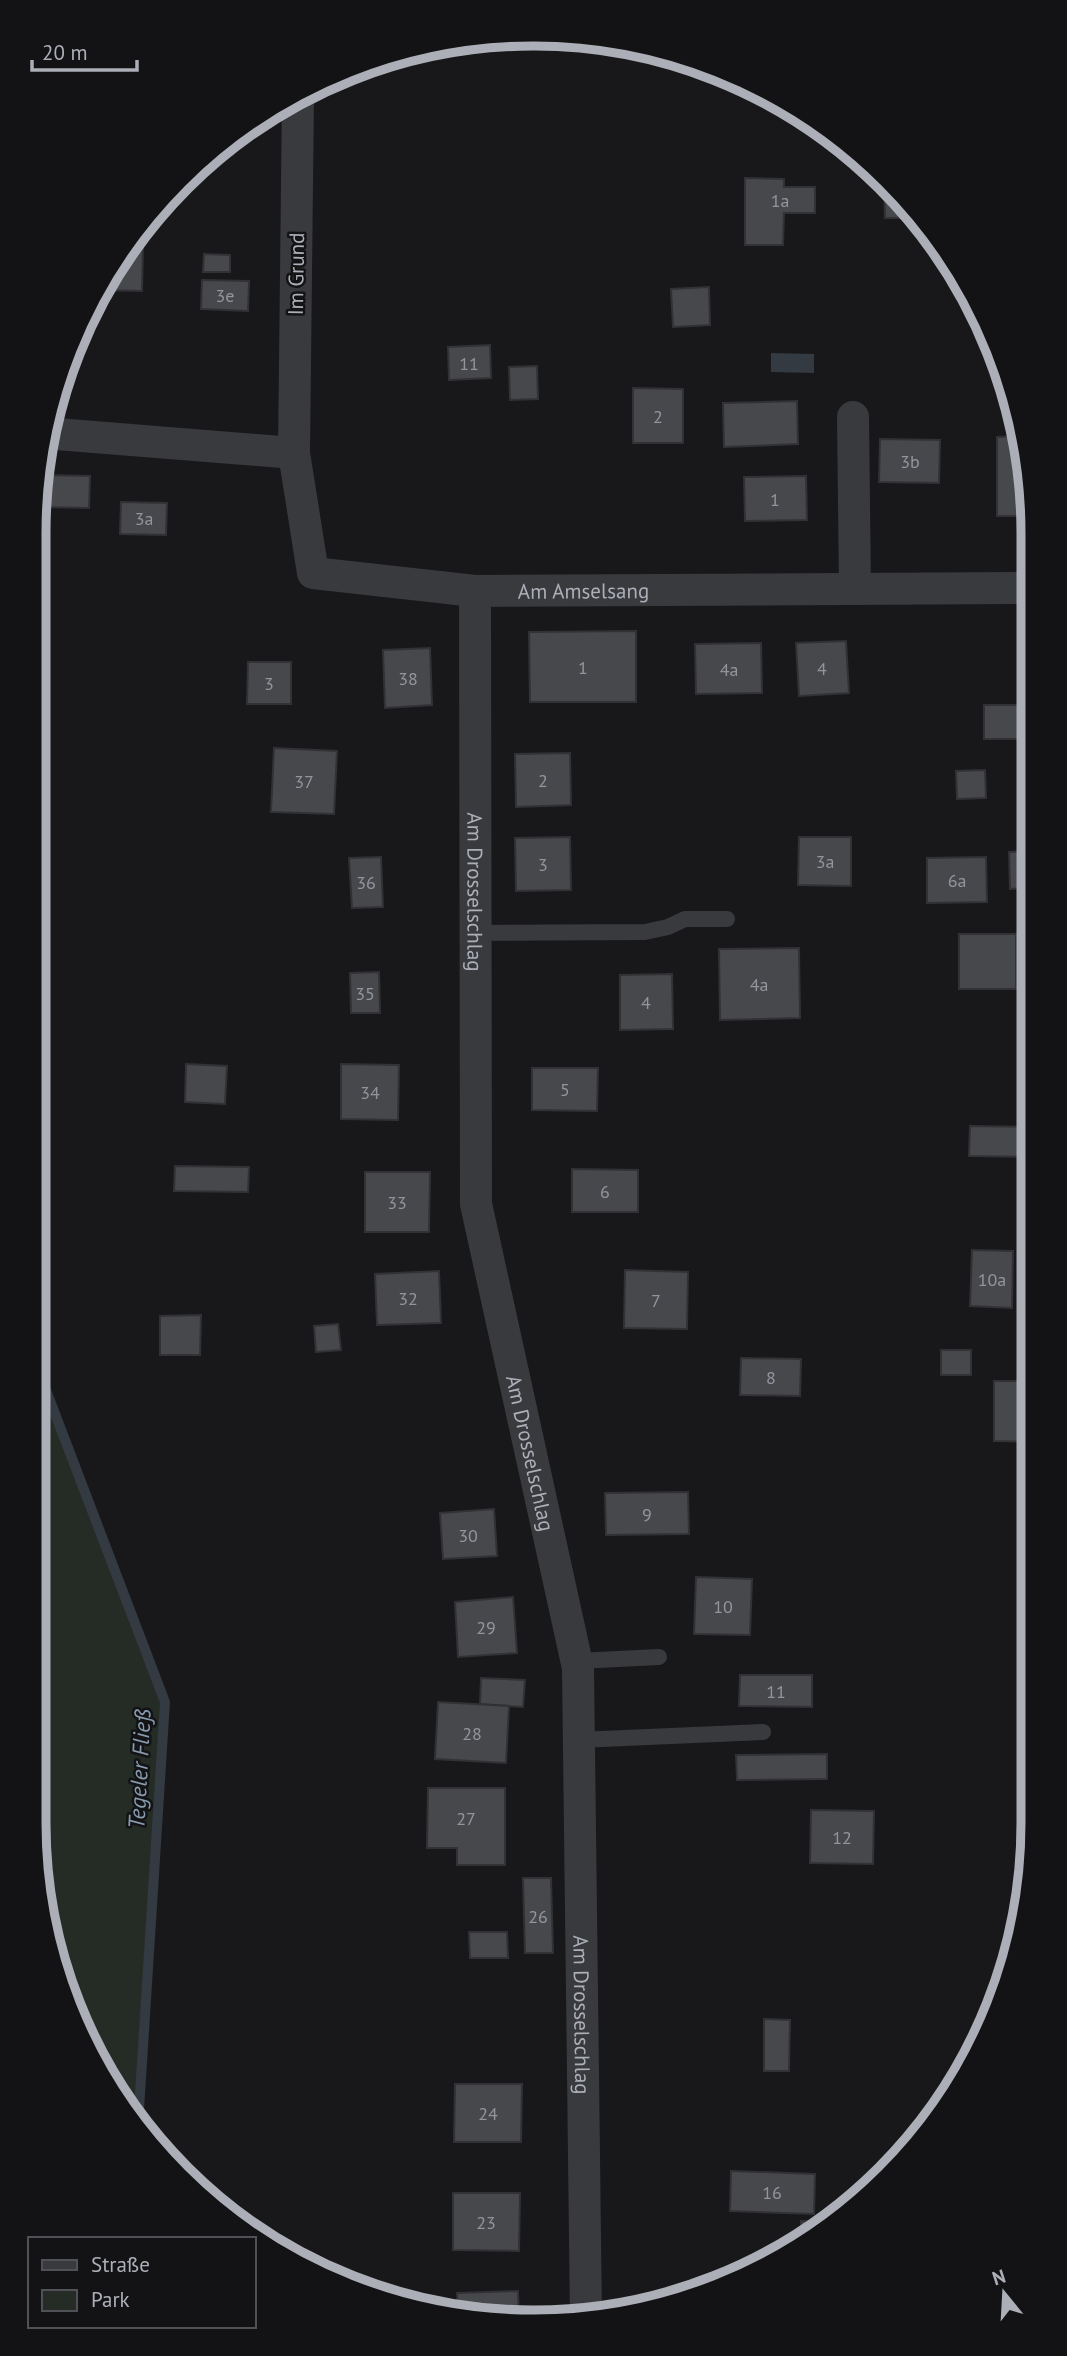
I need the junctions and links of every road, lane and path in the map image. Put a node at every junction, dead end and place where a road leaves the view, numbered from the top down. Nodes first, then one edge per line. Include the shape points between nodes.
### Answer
1 (298, 107) edge
2 (853, 417) dead end
3 (56, 434) edge
4 (294, 453) junction
5 (313, 573) joint
6 (1021, 588) edge
7 (855, 589) junction
8 (475, 591) junction
9 (727, 919) dead end
10 (475, 933) junction
11 (659, 1657) dead end
12 (577, 1661) junction
13 (763, 1732) dead end
14 (579, 1740) junction
15 (586, 2307) edge

1 - 4 street, Im Grund
2 - 7 street
3 - 4 street
4 - 5 street, Im Grund
5 - 8 street, Am Amselsang
6 - 7 street, Am Amselsang
7 - 8 street, Am Amselsang
8 - 10 street, Am Drosselschlag
9 - 10 lane via 685,919 645,932
10 - 12 street, Am Drosselschlag via 476,1204
11 - 12 lane
12 - 14 street, Am Drosselschlag
13 - 14 lane
14 - 15 street, Am Drosselschlag

